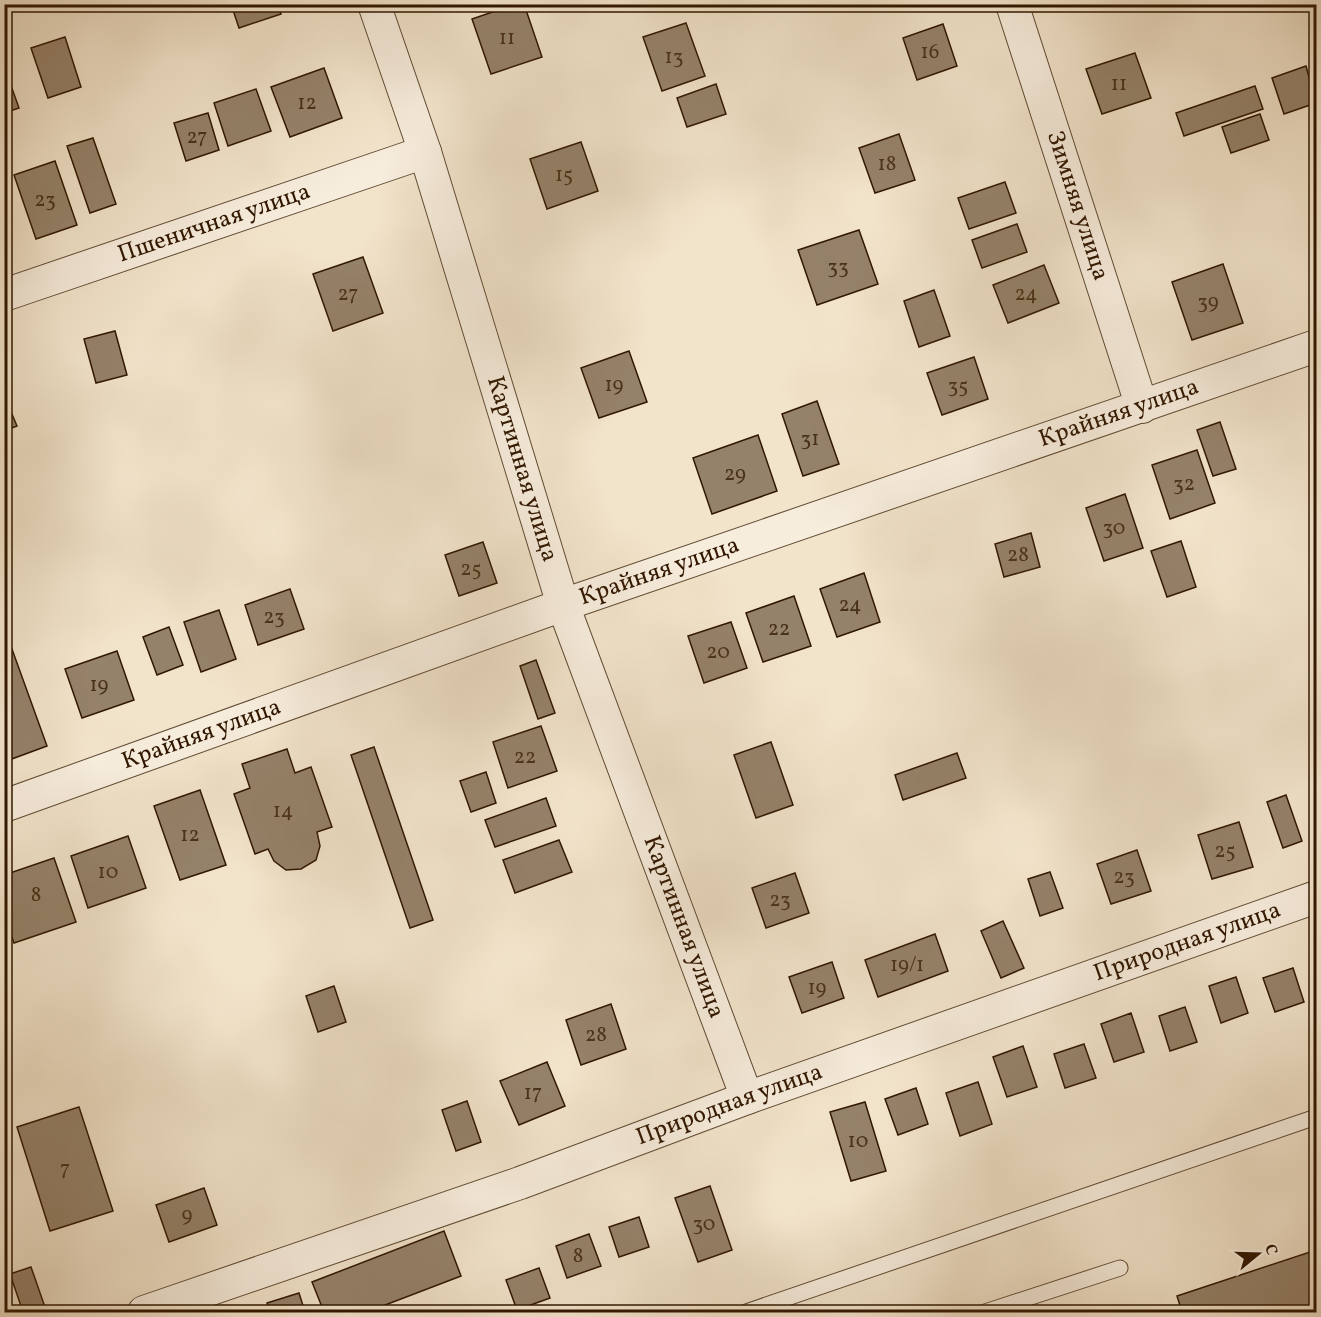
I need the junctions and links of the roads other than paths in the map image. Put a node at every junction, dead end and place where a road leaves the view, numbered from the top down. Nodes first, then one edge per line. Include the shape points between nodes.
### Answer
1 (374, 4) edge
2 (1012, 4) edge
3 (425, 152) junction
4 (4, 295) edge
5 (1317, 346) edge
6 (1142, 407) junction
7 (563, 604) junction
8 (4, 806) edge
9 (1317, 897) edge
10 (747, 1098) junction
11 (1317, 1117) edge
12 (1120, 1268) dead end
13 (144, 1312) edge
14 (747, 1312) edge
15 (985, 1312) edge

1 - 3 street, Картинная улица
2 - 6 street, Зимняя улица
3 - 4 street, Пшеничная улица
3 - 7 street, Картинная улица
5 - 6 street, Крайняя улица
6 - 7 street, Крайняя улица
7 - 8 street, Крайняя улица
7 - 10 street, Картинная улица
9 - 10 street, Природная улица
10 - 13 street, Природная улица via 520,1183
11 - 14 lane
12 - 15 lane

